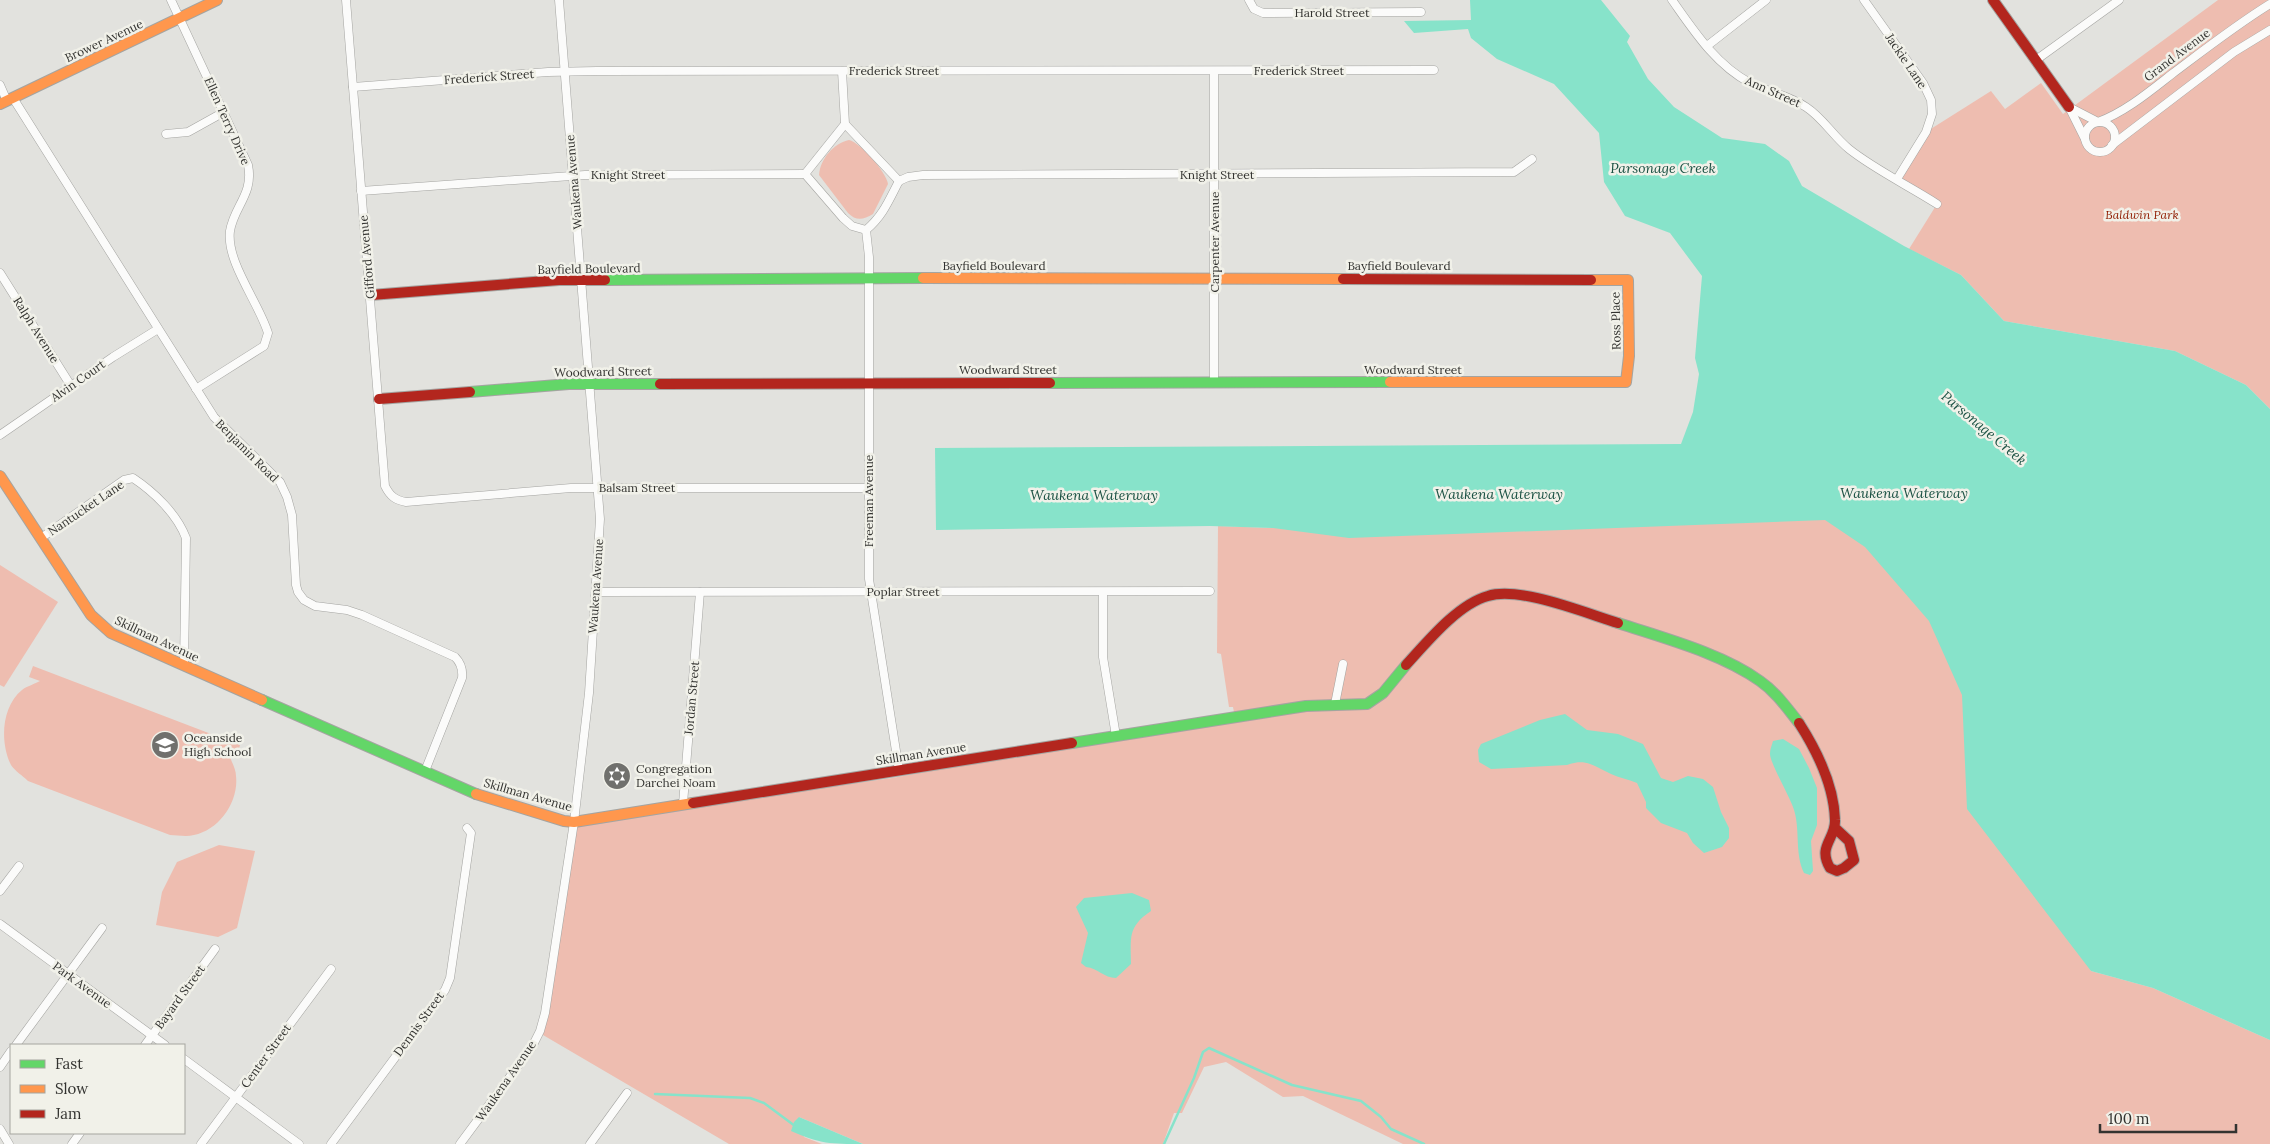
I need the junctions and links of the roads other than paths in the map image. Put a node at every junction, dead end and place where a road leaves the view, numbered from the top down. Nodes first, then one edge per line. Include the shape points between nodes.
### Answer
1 (171, 0) edge
2 (217, 0) edge
3 (346, 0) edge
4 (559, 0) edge
5 (1249, 0) edge
6 (1672, 0) edge
7 (1766, 0) edge
8 (1864, 0) edge
9 (1993, 0) edge
10 (2119, 0) edge
11 (2270, 4) edge
12 (1421, 12) dead end
13 (180, 18) junction
14 (2270, 30) edge
15 (1707, 46) junction
16 (2036, 60) junction
17 (1434, 70) dead end
18 (842, 71) junction
19 (1214, 71) junction
20 (565, 72) junction
21 (0, 85) edge
22 (353, 87) junction
23 (6, 101) edge
24 (2069, 107) junction
25 (224, 112) junction
26 (2098, 122) junction
27 (845, 124) junction
28 (166, 134) dead end
29 (2087, 144) junction
30 (2112, 145) junction
31 (1532, 159) dead end
32 (805, 174) junction
33 (1215, 175) junction
34 (574, 176) junction
35 (1897, 179) junction
36 (899, 181) junction
37 (362, 191) junction
38 (1937, 204) dead end
39 (866, 230) junction
40 (0, 273) edge
41 (869, 278) junction
42 (1214, 279) junction
43 (582, 280) junction
44 (1617, 280) joint
45 (371, 296) junction
46 (158, 329) junction
47 (1627, 372) joint
48 (1214, 383) junction
49 (590, 384) junction
50 (869, 384) junction
51 (71, 386) junction
52 (196, 389) junction
53 (379, 399) junction
54 (0, 435) edge
55 (0, 476) edge
56 (598, 488) junction
57 (869, 488) junction
58 (406, 502) joint
59 (41, 538) junction
60 (596, 592) junction
61 (700, 592) junction
62 (872, 592) junction
63 (1103, 592) junction
64 (1210, 592) dead end
65 (1343, 664) dead end
66 (184, 665) junction
67 (1335, 704) junction
68 (1116, 736) junction
69 (899, 770) junction
70 (425, 772) junction
71 (683, 804) junction
72 (574, 822) junction
73 (467, 828) dead end
74 (1835, 828) dead end
75 (19, 866) dead end
76 (0, 890) edge
77 (0, 924) edge
78 (102, 928) dead end
79 (215, 950) dead end
80 (331, 969) dead end
81 (68, 974) junction
82 (152, 1036) junction
83 (17, 1044) edge
84 (146, 1044) edge
85 (164, 1044) edge
86 (10, 1052) edge
87 (185, 1060) edge
88 (0, 1067) edge
89 (627, 1093) dead end
90 (236, 1098) junction
91 (0, 1129) edge
92 (9, 1144) edge
93 (202, 1144) edge
94 (299, 1144) edge
95 (331, 1144) edge
96 (460, 1144) edge
97 (590, 1144) edge

1 - 13 street, Ellen Terry Drive
2 - 13 street, Brower Avenue
3 - 22 street, Gifford Avenue
4 - 20 street, Waukena Avenue
5 - 12 street, Harold Street via 1254,9 1263,13
6 - 15 street, Ann Street
7 - 15 street
8 - 35 street, Jackie Lane via 1923,83 1931,100 1932,114 1926,132
9 - 16 street
10 - 16 street
11 - 26 street, Grand Avenue via 2142,97
13 - 23 street, Brower Avenue
13 - 25 street, Ellen Terry Drive
14 - 30 street via 2234,52
15 - 35 street, Ann Street via 1731,72 1807,108 1850,150
16 - 24 street
17 - 19 street, Frederick Street
18 - 19 street, Frederick Street
18 - 20 street, Frederick Street
18 - 27 street
19 - 33 street, Carpenter Avenue
20 - 22 street, Frederick Street
20 - 34 street, Waukena Avenue
21 - 23 street, Benjamin Road
22 - 37 street, Gifford Avenue
23 - 46 street, Benjamin Road
24 - 26 street
24 - 29 street
25 - 28 street via 188,132
25 - 52 street, Ellen Terry Drive via 244,152 251,177 232,224 231,246 265,322 268,337 256,352
26 - 29 street via 2087,130
26 - 30 street via 2107,124 2114,131
27 - 32 street
27 - 36 street
29 - 30 street via 2099,152
31 - 33 street, Knight Street via 1514,172
32 - 34 street, Knight Street
32 - 39 street via 843,218 852,226
33 - 36 street, Knight Street via 923,175
33 - 42 street, Carpenter Avenue
34 - 37 street, Knight Street
34 - 43 street, Waukena Avenue
35 - 38 street, Ann Street
36 - 39 street via 884,212
37 - 45 street, Gifford Avenue
39 - 41 street, Freeman Avenue
40 - 51 street, Ralph Avenue
41 - 42 street, Bayfield Boulevard
41 - 43 street, Bayfield Boulevard
41 - 50 street, Freeman Avenue
42 - 44 street, Bayfield Boulevard
42 - 48 street, Carpenter Avenue
43 - 45 street, Bayfield Boulevard
43 - 49 street, Waukena Avenue
44 - 47 street, Ross Place via 1628,280
45 - 53 street, Gifford Avenue
46 - 51 street, Alvin Court
46 - 52 street, Benjamin Road
47 - 48 street, Woodward Street via 1626,382
48 - 50 street, Woodward Street
49 - 50 street, Woodward Street
49 - 53 street, Woodward Street
49 - 56 street, Waukena Avenue
50 - 57 street, Freeman Avenue
51 - 54 street, Alvin Court
52 - 70 street, Benjamin Road via 222,427 272,472 287,497 293,524 296,585 304,600 315,606 362,615 460,662 462,678
53 - 58 street, Gifford Avenue via 385,486 390,495
55 - 59 street, Skillman Avenue
56 - 57 street, Balsam Street
56 - 58 street, Balsam Street
56 - 60 street, Waukena Avenue via 600,518
57 - 62 street, Freeman Avenue via 869,579
59 - 66 street, Skillman Avenue via 98,623 111,633
59 - 66 street, Nantucket Lane via 124,480 133,478 143,485 181,525 186,538
60 - 61 street, Poplar Street
60 - 72 street, Waukena Avenue via 589,693
61 - 62 street, Poplar Street
61 - 71 street, Jordan Street
62 - 63 street, Poplar Street
62 - 69 street, Freeman Avenue
63 - 64 street, Poplar Street
63 - 68 street via 1103,657
65 - 67 street
66 - 70 street, Skillman Avenue
67 - 68 street, Skillman Avenue
67 - 74 street, Skillman Avenue via 1365,705 1438,632 1474,602 1497,594 1519,594 1692,649 1760,681 1779,696 1796,719 1824,768 1833,801
68 - 69 street, Skillman Avenue
69 - 71 street, Skillman Avenue
70 - 72 street, Skillman Avenue via 489,799
71 - 72 street, Skillman Avenue
72 - 96 street, Waukena Avenue via 540,1031 532,1047
73 - 95 street, Dennis Street via 471,832 450,978 445,990
75 - 76 street
77 - 81 street, Park Avenue
78 - 81 street
79 - 82 street, Bayard Street
80 - 90 street, Center Street
81 - 82 street, Park Avenue
81 - 83 street
82 - 84 street, Bayard Street
82 - 85 street, Park Avenue
86 - 88 street
87 - 90 street
89 - 97 street
90 - 93 street, Center Street
90 - 94 street
91 - 92 street

